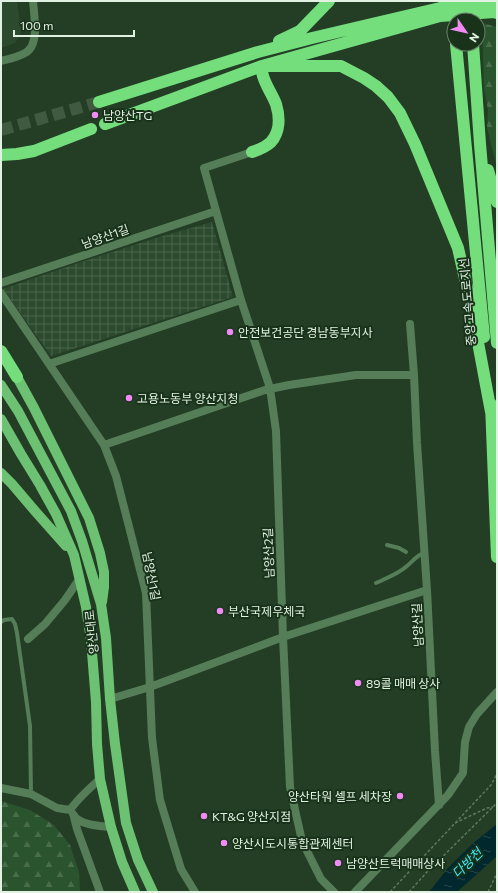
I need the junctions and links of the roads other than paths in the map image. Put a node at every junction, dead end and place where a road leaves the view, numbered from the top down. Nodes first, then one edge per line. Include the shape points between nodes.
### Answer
1 (33, 1) edge
2 (329, 1) edge
3 (452, 1) edge
4 (469, 1) edge
5 (497, 2) edge
6 (453, 12) edge
7 (470, 12) edge
8 (497, 13) edge
9 (258, 52) junction
10 (457, 52) edge
11 (474, 52) edge
12 (1, 61) edge
13 (262, 66) junction
14 (99, 102) tunnel mouth
15 (105, 124) dead end
16 (91, 129) dead end
17 (480, 144) junction
18 (252, 152) joint
19 (1, 154) edge
20 (497, 202) edge
21 (216, 211) junction
22 (1, 283) edge
23 (1, 293) edge
24 (241, 300) junction
25 (410, 324) dead end
26 (497, 343) edge
27 (1, 351) edge
28 (49, 364) junction
29 (414, 375) junction
30 (17, 377) joint
31 (1, 385) edge
32 (270, 388) junction
33 (492, 412) junction
34 (1, 419) edge
35 (104, 445) junction
36 (1, 474) edge
37 (387, 545) dead end
38 (406, 552) dead end
39 (425, 553) junction
40 (74, 555) junction
41 (497, 557) edge
42 (80, 578) junction
43 (376, 583) dead end
44 (427, 590) junction
45 (101, 604) junction
46 (1, 622) edge
47 (283, 637) junction
48 (28, 639) dead end
49 (150, 687) junction
50 (497, 692) edge
51 (110, 699) junction
52 (100, 779) junction
53 (1, 788) edge
54 (31, 794) junction
55 (439, 805) junction
56 (72, 813) junction
57 (111, 828) junction
58 (100, 892) edge
59 (135, 892) edge
60 (153, 892) edge
61 (195, 892) edge
62 (334, 892) edge
63 (355, 892) edge

1 - 12 street via 33,45 26,53
2 - 9 highway via 300,31
3 - 6 highway
4 - 7 highway
5 - 9 highway via 440,8
8 - 13 highway via 440,16
9 - 14 highway
10 - 33 highway, 중앙고속도로지선
11 - 17 highway
13 - 15 highway
13 - 18 highway via 263,76 276,104 279,125 270,142
13 - 33 highway via 341,66 376,86 400,113 458,248
16 - 19 highway via 34,151
17 - 20 highway
17 - 26 highway
18 - 21 street, 남양산2길 via 204,168
21 - 22 street, 남양산1길
21 - 24 street, 남양산2길
23 - 28 street, 남양산1길
24 - 28 street
24 - 32 street, 남양산2길
25 - 29 street, 남양산길
27 - 30 highway
28 - 35 street, 남양산1길
29 - 32 street via 356,375
29 - 39 street, 남양산길
30 - 45 main road via 90,518 104,572
31 - 45 main road, 양산대로 via 18,411 71,511
32 - 35 street
32 - 47 street, 남양산2길 via 276,430
33 - 41 highway, 중앙고속도로지선
34 - 40 main road, 양산대로 via 56,514
35 - 49 street, 남양산1길 via 116,476 146,592
36 - 40 main road
37 - 38 lane
39 - 43 lane via 394,575
39 - 44 street, 남양산길
40 - 42 main road, 양산대로
42 - 48 street via 45,624
42 - 52 main road, 양산대로 via 90,640
44 - 47 street
44 - 55 street, 남양산길
45 - 51 main road, 양산대로
46 - 54 lane via 12,619 17,633 30,726
47 - 49 street
47 - 62 street, 남양산2길 via 290,787 302,841 321,879
49 - 51 street
49 - 61 street, 남양산1길 via 152,738 160,800 181,868
50 - 55 street via 469,727 465,742 463,773
51 - 60 main road, 양산대로 via 126,823 138,860
52 - 56 street via 76,802
52 - 57 main road, 양산대로
53 - 54 street
54 - 56 street
55 - 63 street
56 - 57 street via 86,824
56 - 58 street
57 - 59 main road, 양산대로

